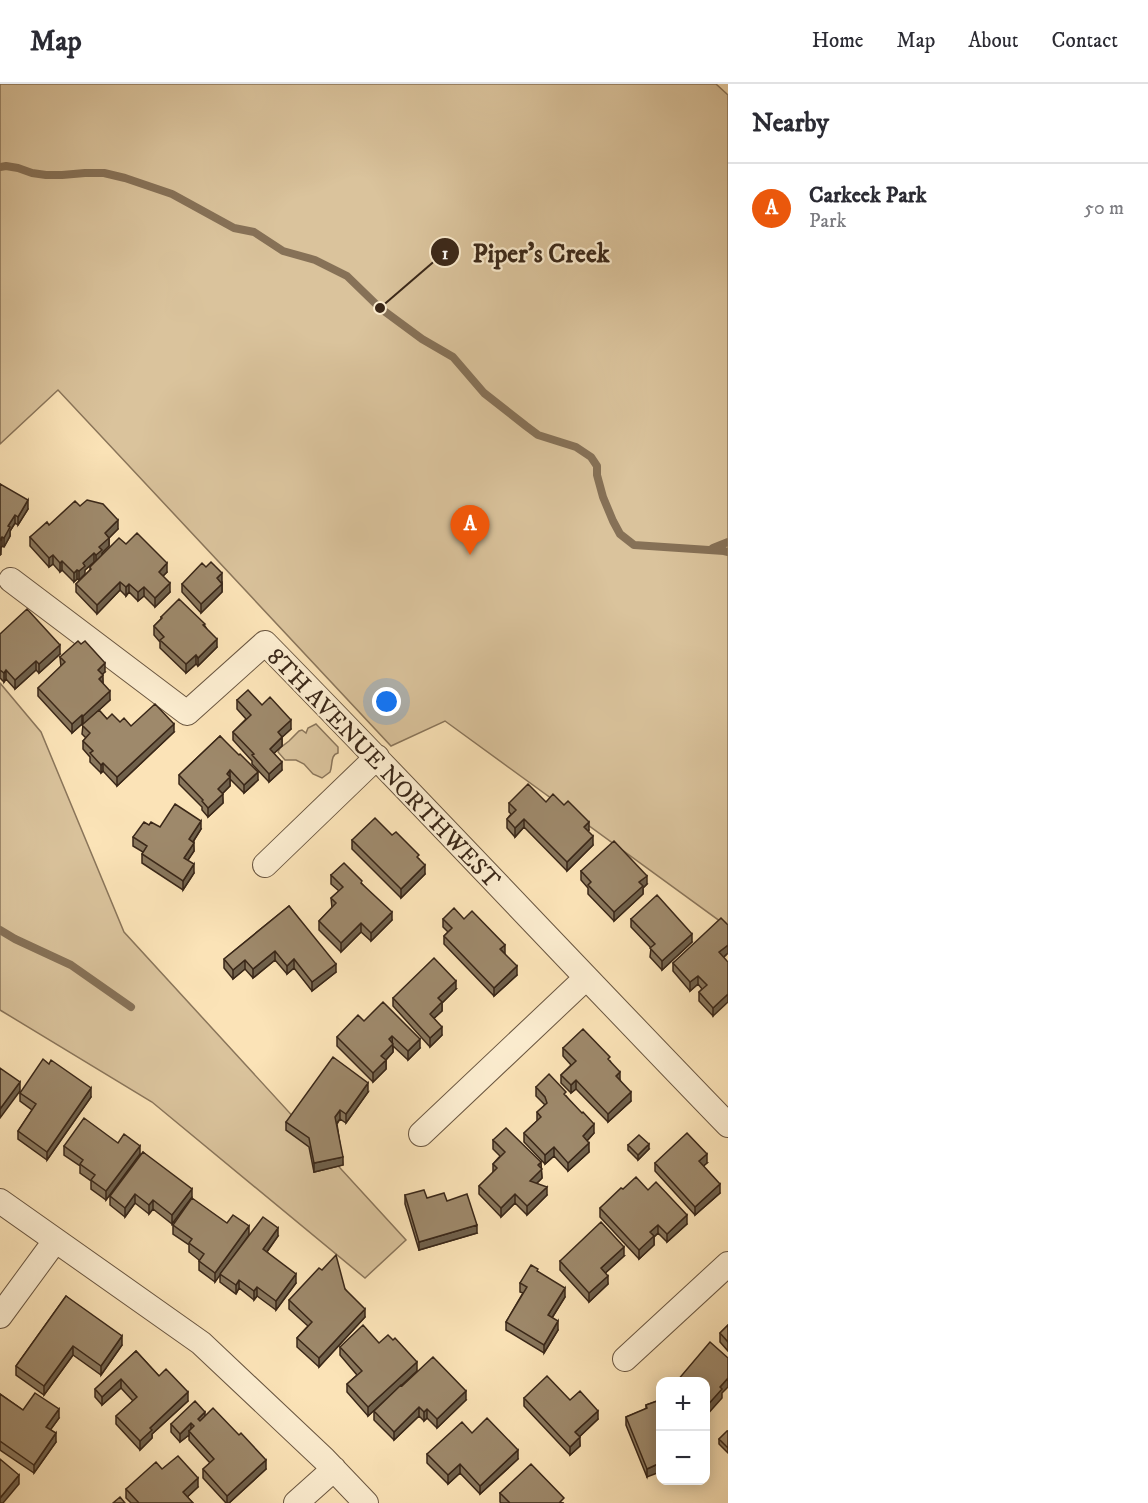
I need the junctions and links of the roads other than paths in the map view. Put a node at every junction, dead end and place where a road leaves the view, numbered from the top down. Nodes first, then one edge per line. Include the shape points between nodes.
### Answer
1 (11, 580) dead end
2 (377, 757) junction
3 (266, 865) dead end
4 (586, 978) junction
5 (728, 1125) edge
6 (421, 1134) dead end
7 (0, 1201) edge
8 (55, 1241) junction
9 (728, 1264) edge
10 (0, 1316) edge
11 (625, 1359) dead end
12 (334, 1469) junction
13 (296, 1503) edge
14 (366, 1503) edge

1 - 2 street, 8TH AVENUE NORTHWEST via 187,713 265,643
2 - 3 street
2 - 4 street, 8TH AVENUE NORTHWEST
4 - 5 street, 8TH AVENUE NORTHWEST
4 - 6 street
7 - 8 street
8 - 10 street
8 - 12 street via 201,1343
9 - 11 street
12 - 13 street
12 - 14 street

